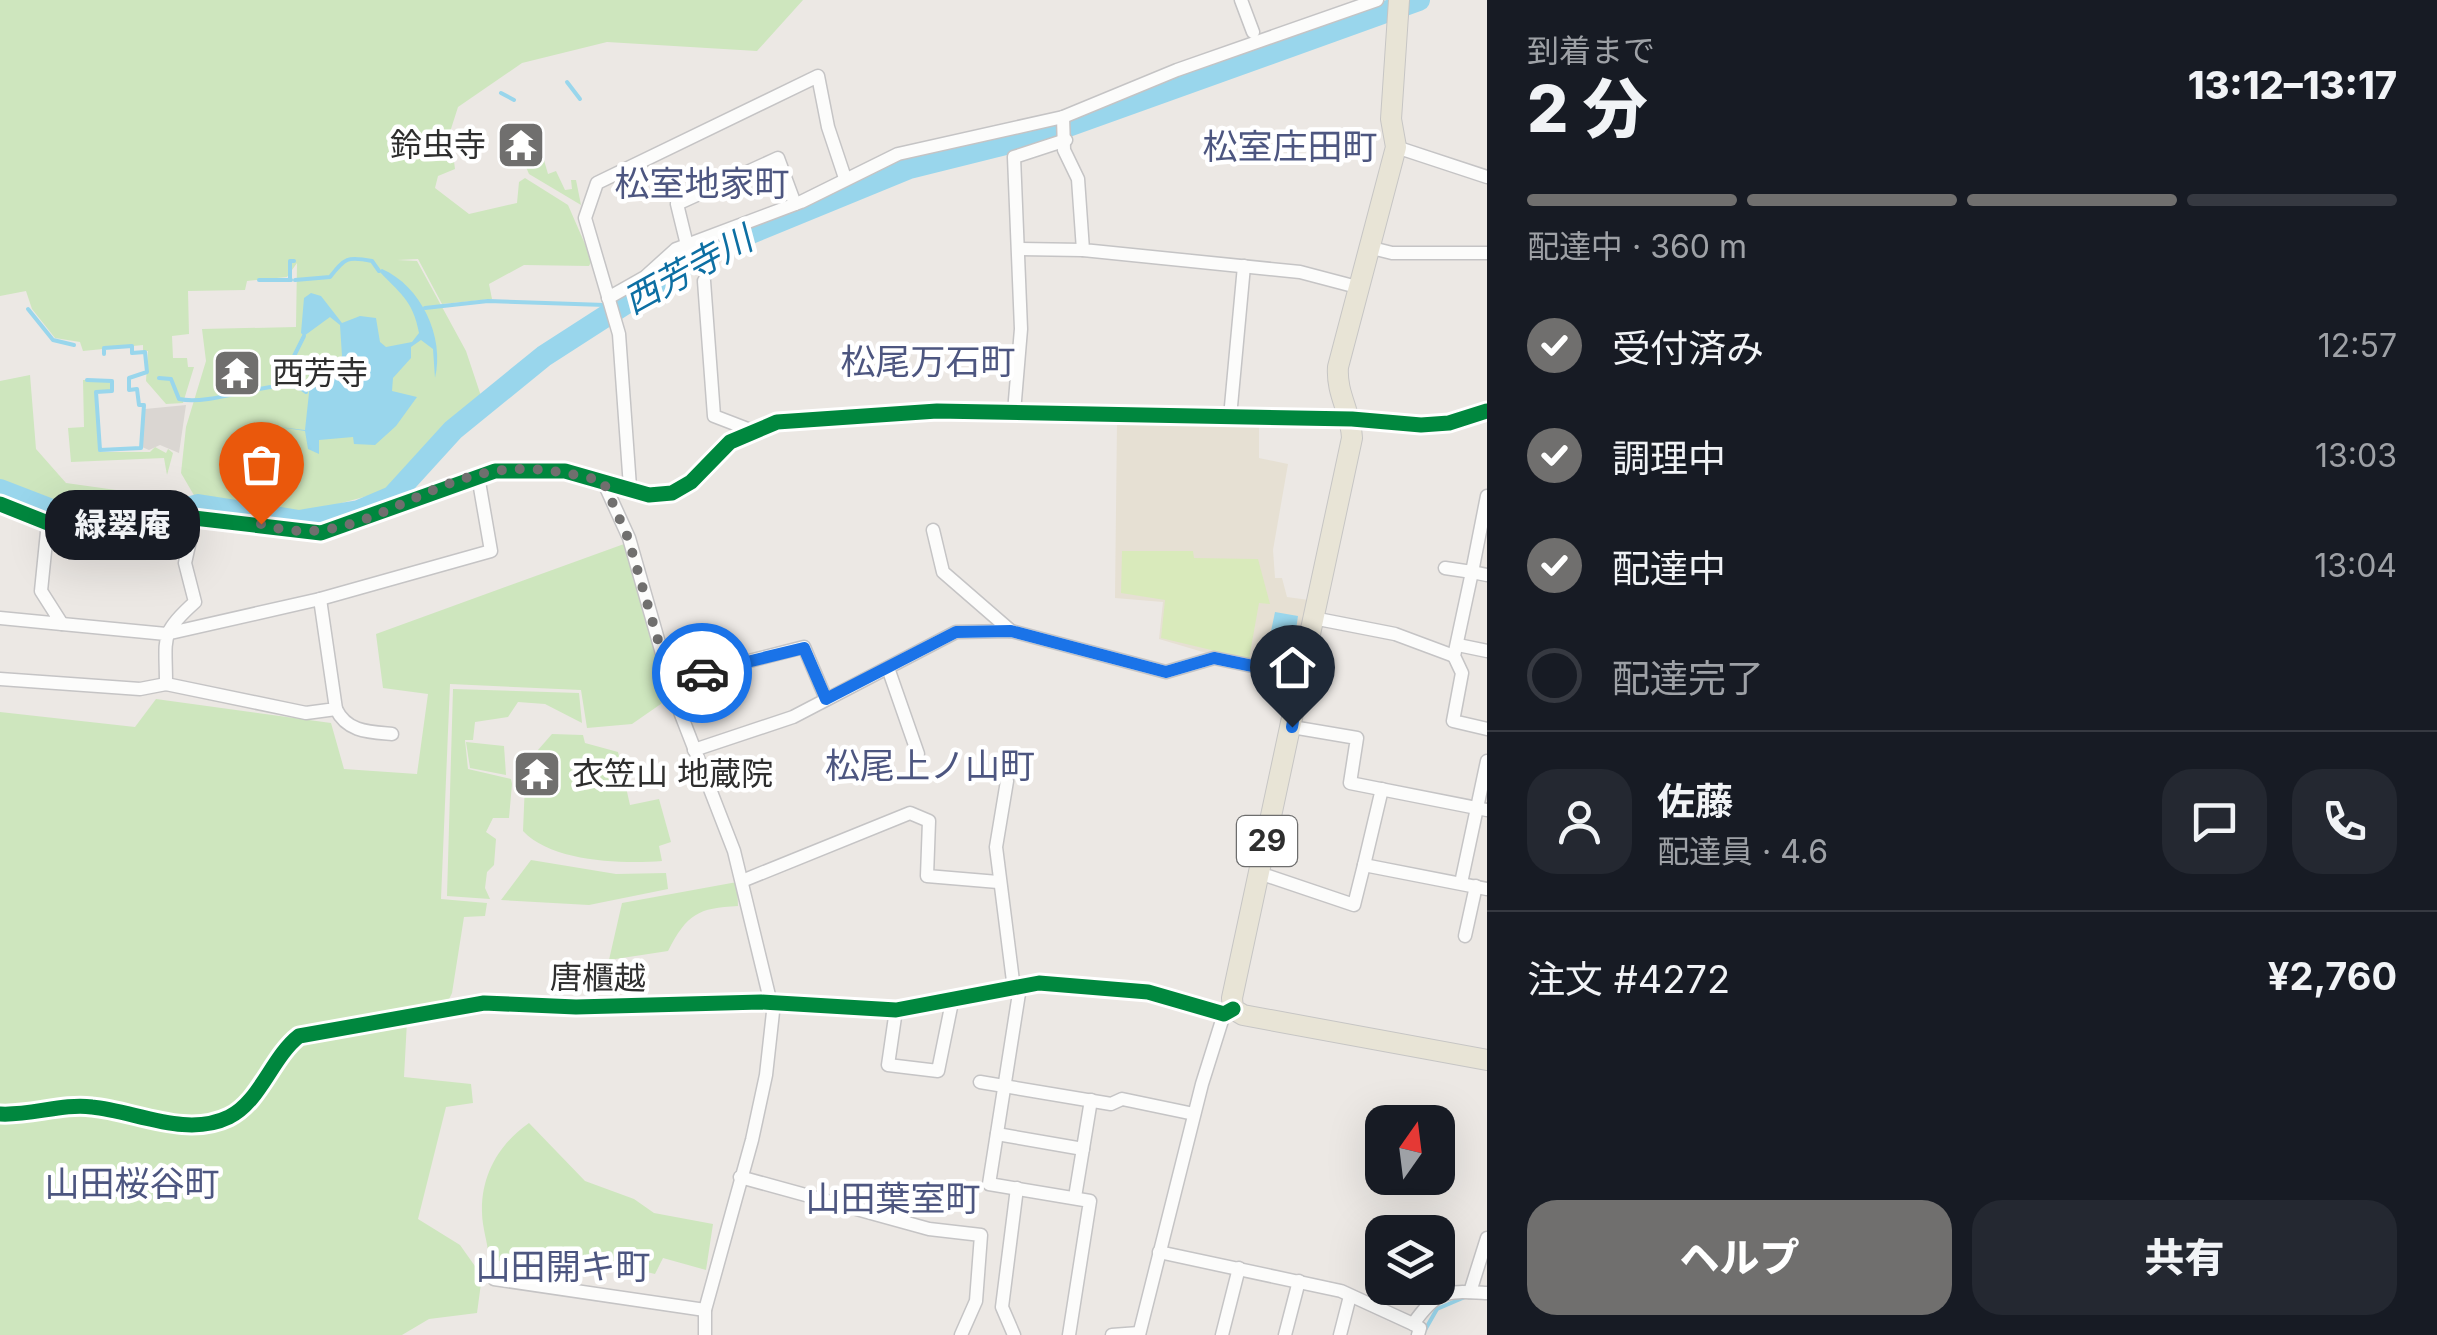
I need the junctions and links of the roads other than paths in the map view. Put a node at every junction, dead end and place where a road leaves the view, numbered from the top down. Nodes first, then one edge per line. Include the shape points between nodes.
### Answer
1 (1241, 0) edge
2 (1377, 0) edge
3 (1398, 6) edge
4 (1253, 32) dead end
5 (1063, 117) junction
6 (1066, 140) junction
7 (1396, 147) junction
8 (1487, 177) edge
9 (846, 178) junction
10 (795, 204) junction
11 (687, 245) junction
12 (1368, 248) junction
13 (1020, 249) junction
14 (1083, 250) junction
15 (1487, 253) edge
16 (1244, 266) junction
17 (704, 280) dead end
18 (1357, 288) junction
19 (608, 298) junction
20 (1487, 411) edge
21 (1014, 412) junction
22 (1230, 416) junction
23 (1352, 419) junction
24 (752, 431) junction
25 (478, 476) junction
26 (603, 481) junction
27 (630, 487) junction
28 (1487, 496) edge
29 (0, 504) edge
30 (195, 518) junction
31 (48, 522) junction
32 (934, 530) dead end
33 (1445, 568) dead end
34 (1472, 572) junction
35 (1487, 575) edge
36 (320, 599) junction
37 (0, 618) edge
38 (1313, 618) junction
39 (62, 624) junction
40 (1011, 631) junction
41 (166, 634) junction
42 (1456, 650) junction
43 (1487, 650) edge
44 (888, 668) junction
45 (1301, 676) junction
46 (0, 679) edge
47 (670, 681) junction
48 (166, 684) junction
49 (826, 699) junction
50 (336, 709) junction
51 (1292, 727) junction
52 (1487, 729) edge
53 (392, 734) dead end
54 (694, 750) junction
55 (918, 754) dead end
56 (1487, 761) edge
57 (1007, 781) dead end
58 (1382, 789) junction
59 (1482, 809) edge
60 (1364, 864) junction
61 (1260, 873) junction
62 (742, 881) junction
63 (998, 882) junction
64 (1461, 883) junction
65 (1482, 888) edge
66 (1465, 936) dead end
67 (1017, 988) junction
68 (952, 1002) junction
69 (770, 1004) junction
70 (896, 1010) junction
71 (1229, 1012) junction
72 (1487, 1060) edge
73 (980, 1082) dead end
74 (1005, 1087) junction
75 (1091, 1100) junction
76 (0, 1114) edge
77 (1194, 1114) junction
78 (997, 1134) junction
79 (1083, 1150) junction
80 (740, 1178) junction
81 (1017, 1188) junction
82 (1075, 1197) junction
83 (1487, 1238) edge
84 (1159, 1252) junction
85 (1239, 1268) junction
86 (494, 1278) dead end
87 (1299, 1281) junction
88 (1470, 1292) junction
89 (1487, 1293) edge
90 (1350, 1296) junction
91 (705, 1310) junction
92 (1416, 1330) edge
93 (1139, 1334) edge
94 (705, 1335) edge
95 (961, 1335) edge
96 (1014, 1335) edge
97 (1069, 1335) edge
98 (1112, 1335) edge
99 (1222, 1335) edge
100 (1285, 1335) edge
101 (1340, 1335) edge

1 - 4 street
2 - 5 street
3 - 7 main road, 29 via 1391,119
5 - 6 street
5 - 9 street via 898,154
6 - 13 street via 1014,156
6 - 14 street via 1078,179
7 - 8 street
7 - 12 main road, 29
9 - 10 street
9 - 19 street via 818,76 597,183 584,218
10 - 11 street
10 - 11 street via 778,158 677,204
11 - 19 street
12 - 15 street
12 - 18 main road, 29
13 - 14 street
13 - 21 street
14 - 16 street
16 - 18 street
16 - 22 street
17 - 24 street via 714,416
18 - 23 main road, 29 via 1336,386
19 - 27 street via 619,334
20 - 23 street via 1421,425
21 - 22 street
21 - 24 street via 829,418
22 - 23 street
23 - 38 main road, 29
24 - 27 street via 672,492 649,495
25 - 26 street via 525,470
25 - 30 street via 322,533
25 - 36 street via 491,551
26 - 27 street
26 - 47 street via 628,538
28 - 34 street
29 - 31 street
30 - 31 street via 103,538
30 - 41 street via 184,563 195,602
31 - 39 street via 41,591
32 - 40 street via 943,572
33 - 34 street
34 - 35 street
34 - 42 street
36 - 41 street
36 - 50 street
37 - 39 street
38 - 42 street
38 - 45 main road, 29
39 - 41 street
40 - 44 street via 956,632
40 - 45 street via 1166,672 1214,658
41 - 48 street
42 - 43 street
42 - 52 street via 1462,672 1453,721
44 - 49 street
44 - 55 street
45 - 51 main road, 29
46 - 48 street via 140,690
47 - 49 street via 804,648
47 - 54 street
48 - 50 street via 306,713
49 - 54 street
50 - 53 street via 342,722 360,731
51 - 58 street via 1357,738 1350,783
51 - 61 main road, 29
54 - 62 street
56 - 59 street
57 - 63 street via 996,847
58 - 59 street
58 - 60 street
59 - 64 street
60 - 61 street via 1354,905
60 - 64 street
61 - 71 main road, 29
62 - 63 street via 910,813 930,821 927,876
62 - 69 street
63 - 67 street
64 - 65 street
65 - 66 street
67 - 68 street, 唐櫃越
67 - 71 street, 唐櫃越 via 1039,983 1148,992
67 - 74 street
68 - 70 street, 唐櫃越
68 - 70 street via 938,1071 888,1065
69 - 70 street, 唐櫃越
69 - 76 street, 唐櫃越 via 484,1003 299,1036 249,1099 216,1121 185,1124 88,1106
69 - 80 street via 766,1075
71 - 72 main road
71 - 77 street
73 - 74 street
74 - 75 street
74 - 78 street
75 - 77 street via 1122,1099
75 - 79 street
77 - 84 street
78 - 79 street
78 - 81 street via 989,1184
79 - 82 street
80 - 91 street
80 - 95 street via 929,1229 981,1235 976,1301
81 - 82 street
81 - 96 street via 1002,1307
82 - 97 street via 1090,1201
83 - 88 street
84 - 85 street
84 - 93 street
85 - 87 street
85 - 99 street
86 - 91 street
87 - 90 street
87 - 100 street
88 - 89 street
88 - 92 street via 1445,1292 1431,1300
90 - 92 street
90 - 101 street
91 - 94 street
93 - 98 street

